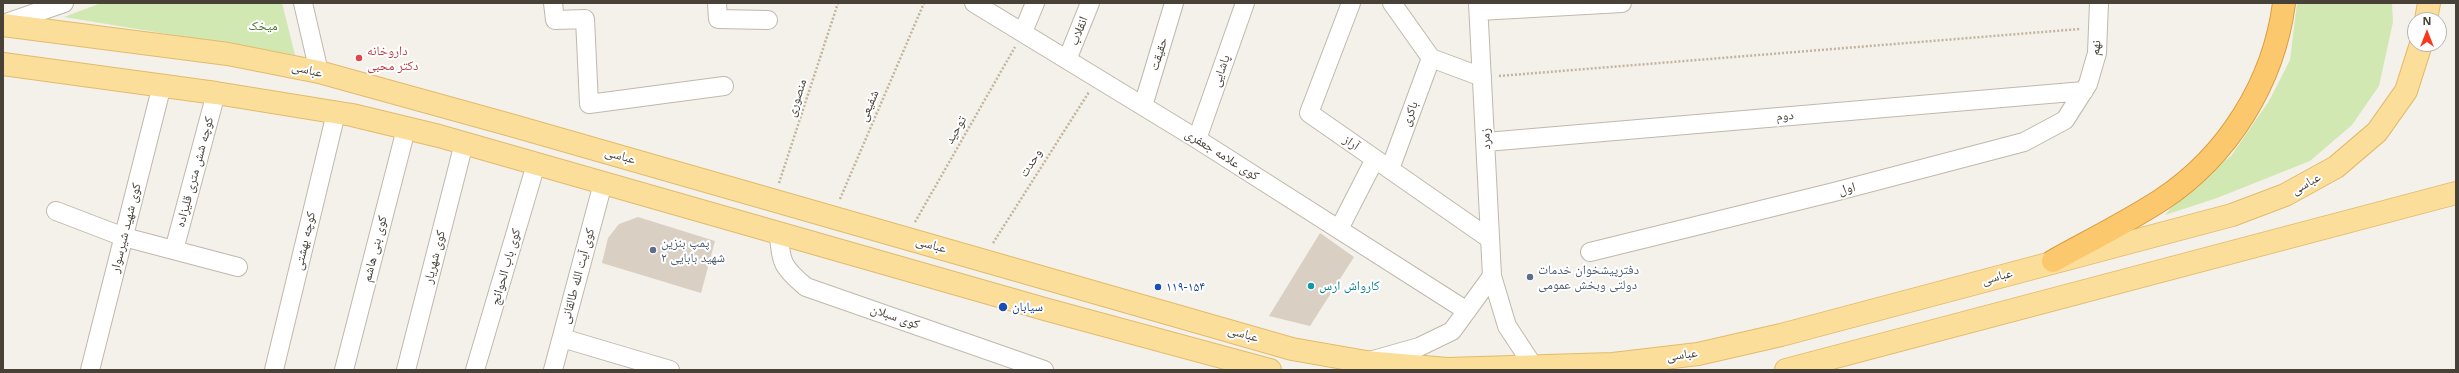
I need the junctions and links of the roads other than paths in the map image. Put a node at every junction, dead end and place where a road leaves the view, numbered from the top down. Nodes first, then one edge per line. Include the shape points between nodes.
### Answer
1 (64, 3) edge
2 (304, 3) edge
3 (553, 3) edge
4 (717, 3) edge
5 (974, 3) edge
6 (1035, 3) edge
7 (1090, 3) edge
8 (1174, 3) edge
9 (1244, 3) edge
10 (1351, 3) edge
11 (1392, 3) edge
12 (1622, 3) edge
13 (2099, 3) edge
14 (2284, 3) edge
15 (1479, 7) edge
16 (768, 20) dead end
17 (3, 25) edge
18 (1023, 32) junction
19 (2418, 52) edge
20 (1431, 58) junction
21 (1067, 60) junction
22 (3, 64) edge
23 (319, 72) junction
24 (1482, 77) junction
25 (162, 85) junction
26 (724, 86) dead end
27 (2084, 91) junction
28 (216, 93) junction
29 (1143, 106) junction
30 (336, 113) junction
31 (514, 126) junction
32 (406, 128) junction
33 (1197, 139) junction
34 (1486, 142) junction
35 (464, 143) junction
36 (504, 155) junction
37 (1375, 159) junction
38 (536, 164) junction
39 (1390, 169) junction
40 (603, 183) junction
41 (2456, 193) edge
42 (56, 211) dead end
43 (1339, 229) junction
44 (779, 233) junction
45 (124, 237) junction
46 (1490, 239) junction
47 (174, 250) junction
48 (1590, 252) dead end
49 (2053, 261) junction
50 (238, 267) dead end
51 (1492, 276) junction
52 (1057, 281) junction
53 (1048, 310) junction
54 (1467, 311) junction
55 (562, 338) junction
56 (1366, 362) junction
57 (1534, 367) junction
58 (90, 370) edge
59 (274, 370) edge
60 (344, 370) edge
61 (406, 370) edge
62 (475, 370) edge
63 (553, 370) edge
64 (670, 370) edge
65 (1044, 370) edge
66 (1270, 370) edge
67 (1786, 370) edge

1 - 17 street
2 - 23 street
3 - 26 street via 555,20 586,19 589,104
4 - 16 street via 718,19
5 - 18 street, کوی علامه جعفری
6 - 18 street
7 - 21 street, انقلاب
8 - 29 street, حقیقت
9 - 33 street, پاشایی
10 - 37 street, آراز via 1309,113
11 - 20 street
12 - 15 street
13 - 27 street, نهم via 2097,53
14 - 49 highway via 2281,25 2262,82 2236,129 2203,166 2162,199
15 - 24 street, زمرد
17 - 23 main road, عباسى via 228,54
18 - 21 street, کوی علامه جعفری
19 - 49 main road, عباسى via 2406,91 2377,132 2336,167 2285,195 2232,215
20 - 24 street
20 - 39 street, باکری
21 - 29 street, کوی علامه جعفری
22 - 25 main road
23 - 31 main road, عباسى
24 - 34 street, زمرد
25 - 28 main road
25 - 45 street, کوی شهید شیرسوار
27 - 34 street, دوم
27 - 48 street, اول via 2065,120 2024,142
28 - 30 main road
28 - 47 street, کوچه شش متری قلیزاده
29 - 33 street, کوی علامه جعفری
30 - 32 main road
30 - 59 street, کوچه بهشتی
31 - 36 main road
31 - 52 main road, عباسى
32 - 35 main road
32 - 60 street, کوی بنی هاشم
33 - 43 street, کوی علامه جعفری
34 - 46 street, زمرد
35 - 36 main road
35 - 61 street, کوی شهریار
36 - 38 main road
37 - 39 street, آراز
37 - 43 street
38 - 40 main road
38 - 62 street, کوی باب الحوائج
39 - 46 street, آراز
40 - 44 main road
40 - 55 street, کوی آیت الله طالقانی
41 - 67 main road
42 - 45 street
43 - 54 street, کوی علامه جعفری
44 - 53 main road
44 - 65 street, کوی سبلان via 780,257 792,275 806,287
45 - 47 street
45 - 58 street, کوی شهید شیرسوار
46 - 51 street, زمرد
47 - 50 street
49 - 57 main road, عباسى via 1781,335 1698,354 1613,364
51 - 54 street
51 - 57 street, زمرد via 1507,326
52 - 53 main road
52 - 56 main road, عباسى via 1292,348
53 - 66 main road
54 - 56 street via 1452,331 1419,347
55 - 63 street, کوی آیت الله طالقانی
55 - 64 street
56 - 57 main road, عباسى via 1447,369

